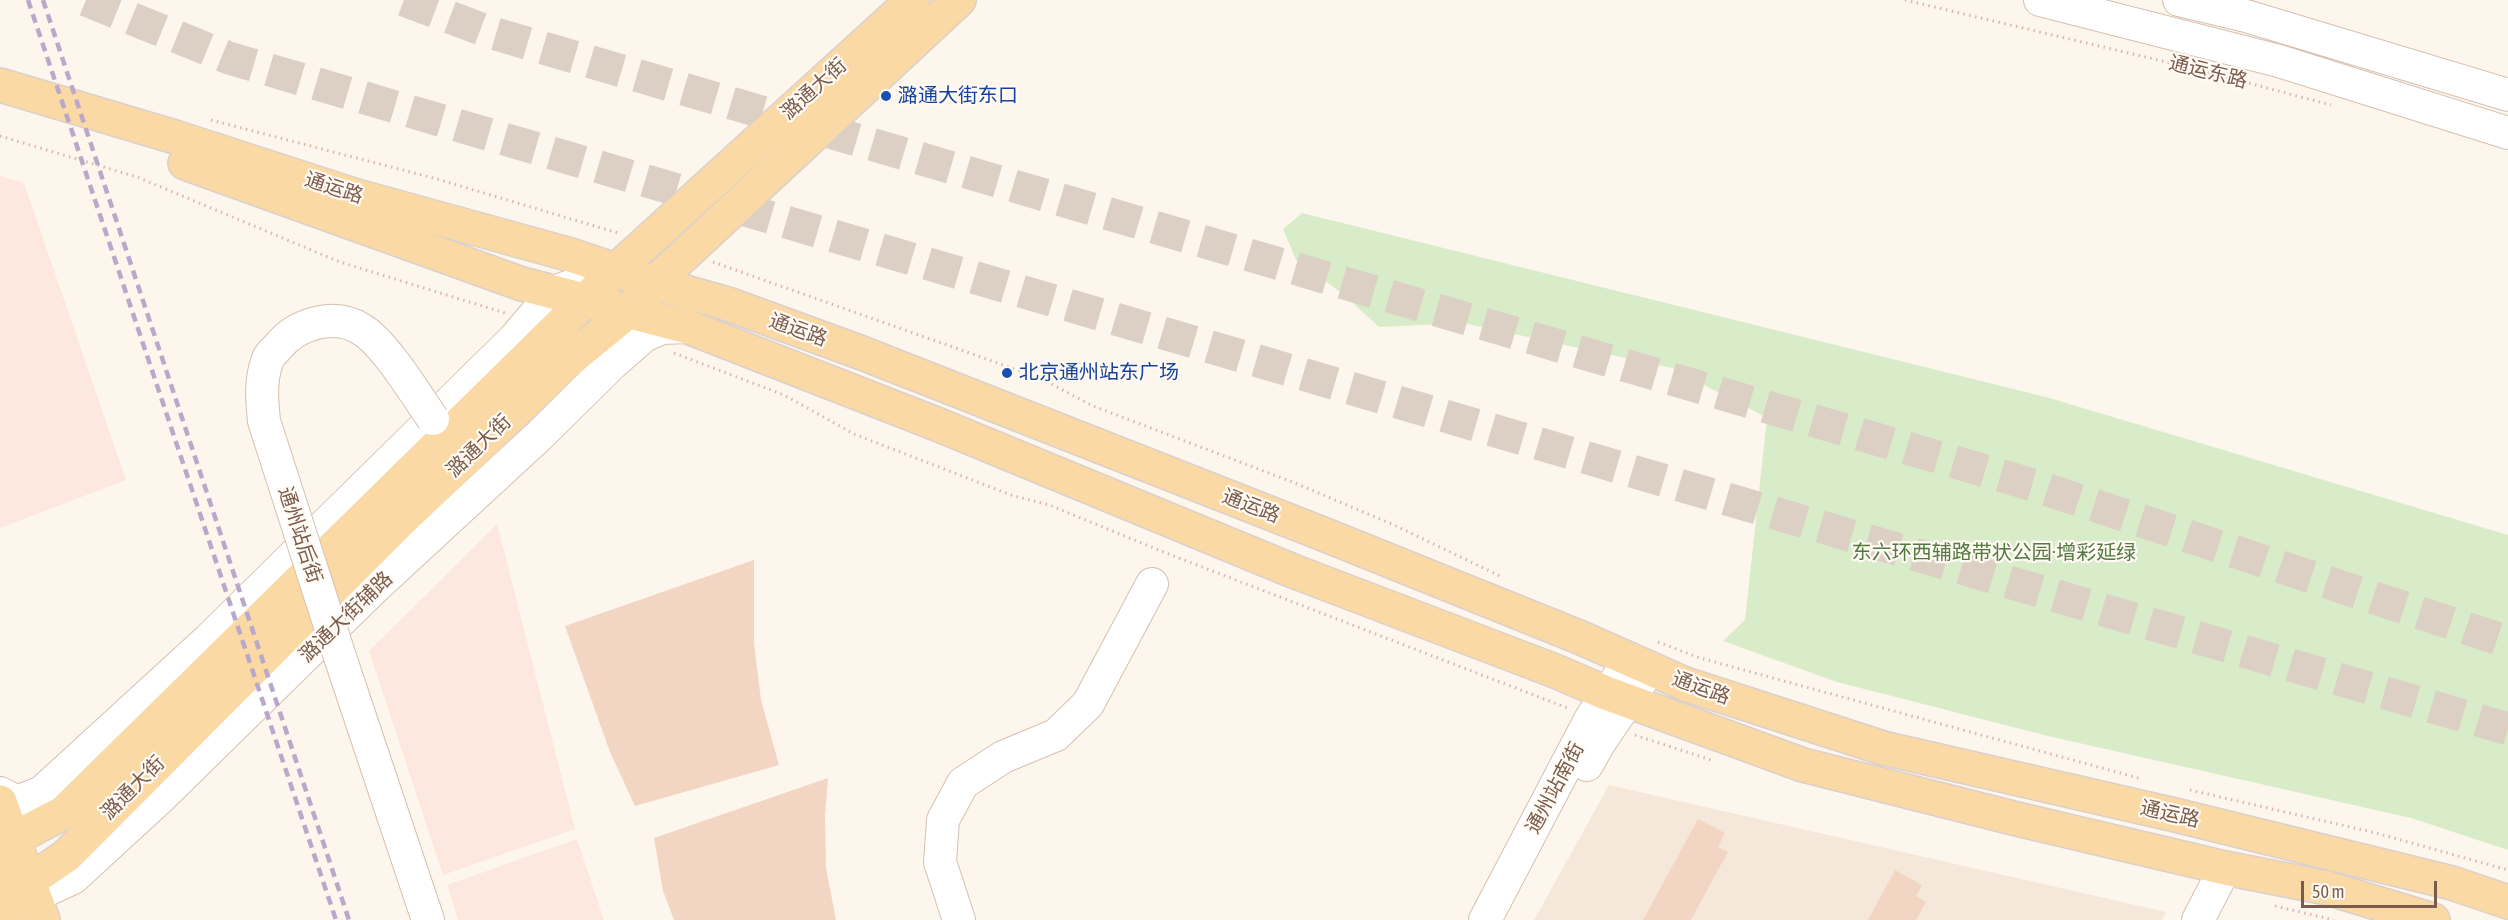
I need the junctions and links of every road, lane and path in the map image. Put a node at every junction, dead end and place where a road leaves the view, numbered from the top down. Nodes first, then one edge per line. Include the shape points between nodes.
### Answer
1 (913, 0) edge
2 (959, 0) edge
3 (1905, 0) edge
4 (2040, 0) edge
5 (2179, 0) edge
6 (2250, 8) edge
7 (2239, 51) junction
8 (0, 85) edge
9 (2508, 95) edge
10 (0, 106) edge
11 (2340, 108) dead end
12 (202, 118) dead end
13 (2508, 132) edge
14 (648, 242) junction
15 (686, 253) junction
16 (616, 270) junction
17 (654, 283) junction
18 (554, 292) junction
19 (585, 300) junction
20 (628, 311) junction
21 (688, 327) junction
22 (434, 418) junction
23 (1503, 577) dead end
24 (1152, 584) dead end
25 (1645, 656) junction
26 (1618, 697) junction
27 (2152, 782) dead end
28 (2186, 790) dead end
29 (0, 793) edge
30 (0, 802) edge
31 (15, 838) junction
32 (2225, 868) junction
33 (2508, 870) edge
34 (15, 892) edge
35 (2508, 902) edge
36 (8, 920) edge
37 (428, 920) edge
38 (959, 920) edge
39 (1485, 920) edge
40 (1507, 920) edge
41 (2198, 920) edge
42 (2433, 920) edge

1 - 14 main road, 潞通大街
2 - 15 main road, 潞通大街
3 - 11 path, 通运东路 via 2196,69
4 - 7 street, 通运东路
5 - 6 street
6 - 7 street
6 - 9 street
7 - 13 street, 通运东路
8 - 16 main road, 通运路 via 357,196
10 - 18 main road, 通运路 via 169,157 522,284
12 - 14 path, 通运路 via 437,179
14 - 16 main road, 潞通大街
15 - 17 main road, 潞通大街
15 - 23 path, 通运路 via 1040,378 1103,410 1394,525
16 - 17 main road, 通运路
16 - 18 street
16 - 19 main road, 潞通大街
17 - 20 main road, 潞通大街
17 - 25 main road, 通运路 via 728,304 862,353
18 - 19 main road, 通运路
18 - 22 street via 514,339
19 - 20 main road, 通运路
19 - 31 main road, 潞通大街 via 63,813
20 - 21 main road, 通运路
20 - 34 main road, 潞通大街 via 569,360 397,524 66,856
21 - 26 main road, 通运路 via 1293,571
21 - 34 street, 潞通大街辅路 via 662,328 644,336 73,878
22 - 29 street via 208,640 42,792 17,802
22 - 37 street, 通州站后街, bridge via 379,346 360,328 336,322 308,324 286,337 267,360 261,390 264,421
24 - 38 street via 1088,705 1056,735 1003,757 963,783 943,820 940,862
25 - 26 street, 通州站南街
25 - 27 path, 通运路 via 1701,658
25 - 35 main road, 通运路 via 1685,684 1883,748 2452,883
26 - 32 main road, 通运路 via 1803,765
26 - 39 street, 通州站南街
26 - 40 street, 通州站南街 via 1598,746
28 - 33 path, 通运路 via 2376,833
30 - 31 main road
31 - 34 main road
32 - 41 street
32 - 42 main road, 通运路 via 2327,888
34 - 36 main road

